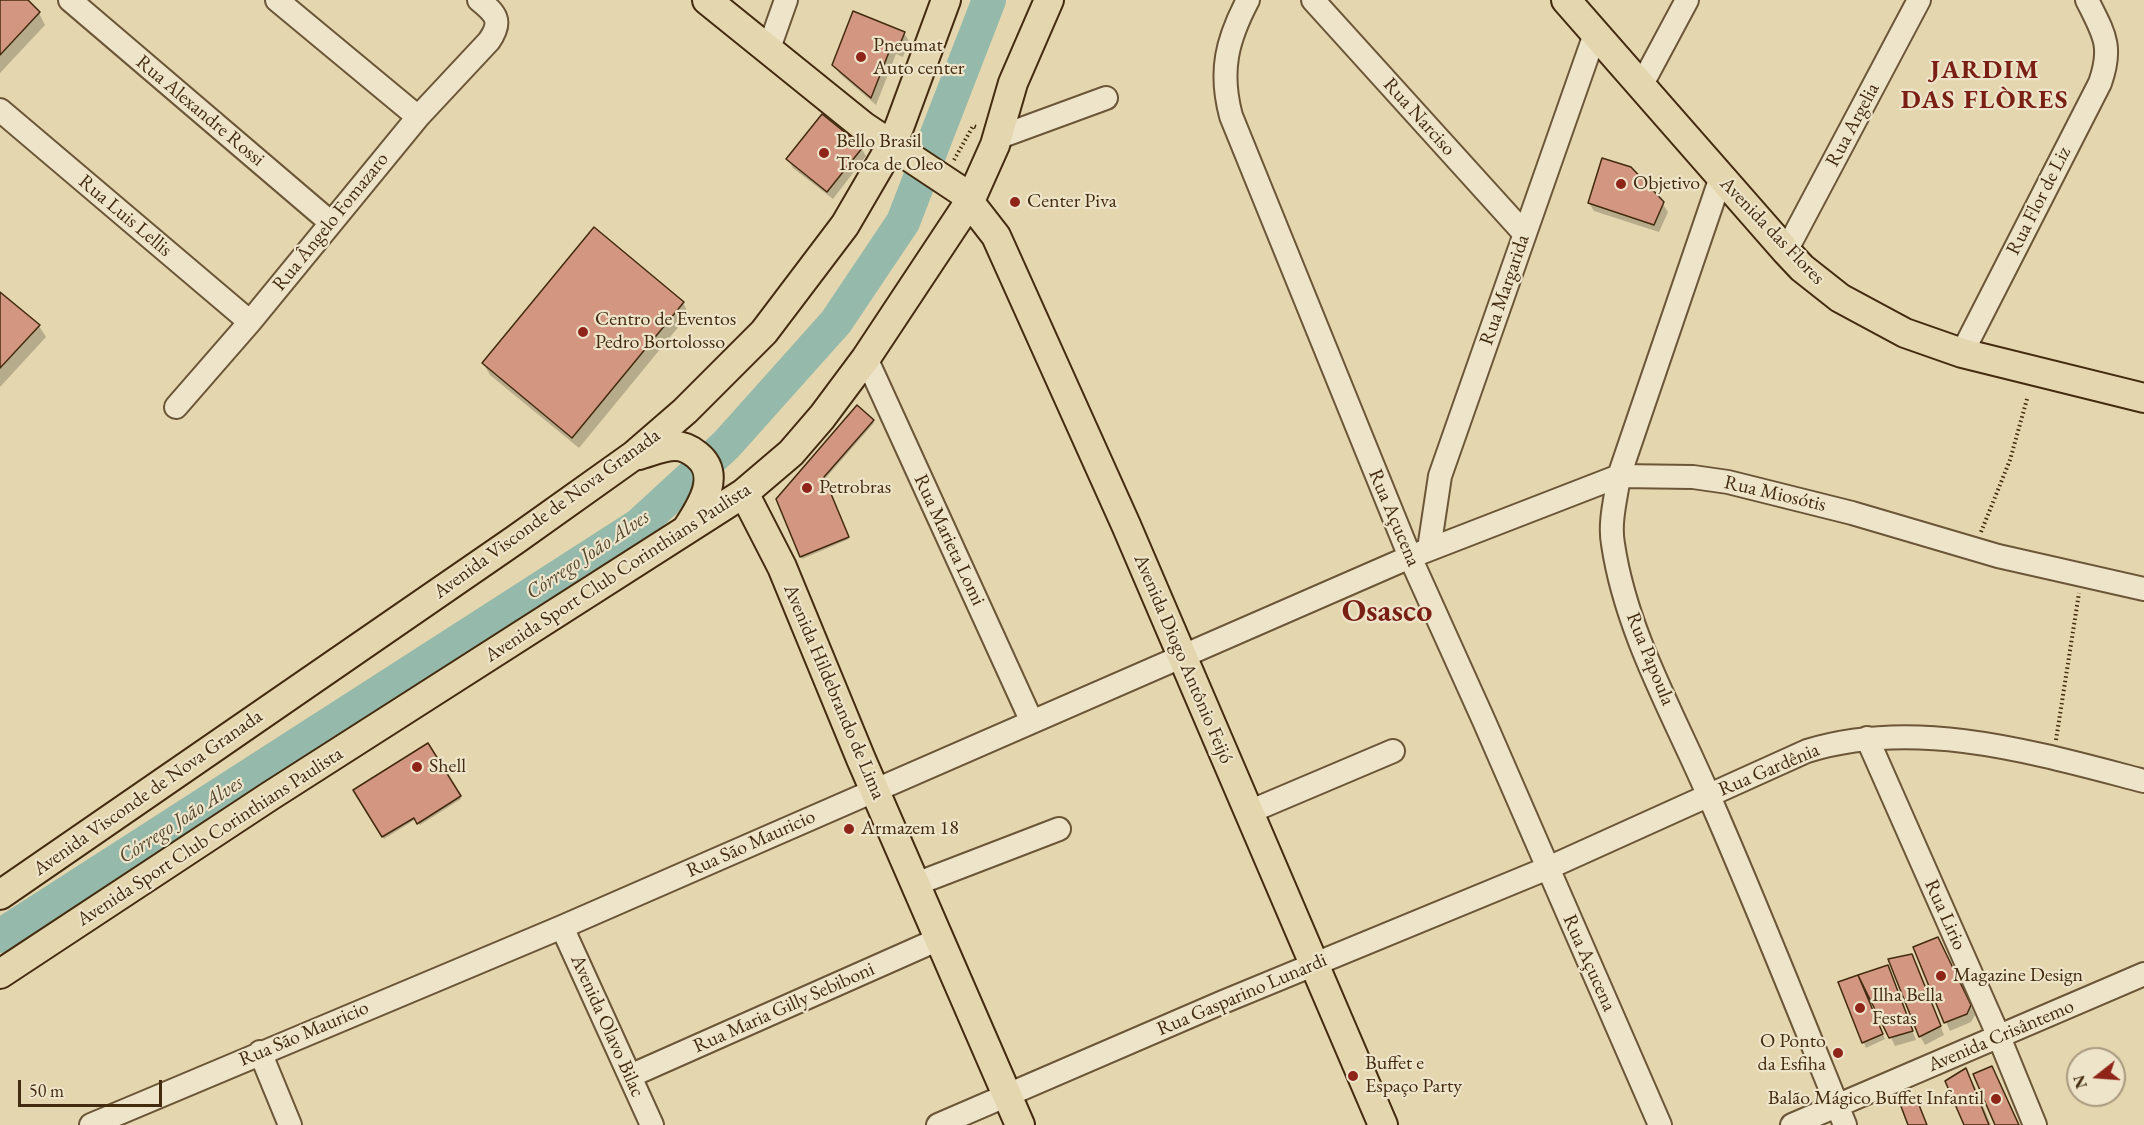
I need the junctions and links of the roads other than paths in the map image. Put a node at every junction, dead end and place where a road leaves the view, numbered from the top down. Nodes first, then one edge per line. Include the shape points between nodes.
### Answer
1 (70, 0) edge
2 (277, 0) edge
3 (479, 0) edge
4 (707, 0) edge
5 (786, 0) edge
6 (946, 0) edge
7 (1049, 0) edge
8 (1248, 0) edge
9 (1313, 0) edge
10 (1566, 0) edge
11 (1687, 0) edge
12 (1919, 0) edge
13 (2087, 0) edge
14 (1595, 34) junction
15 (768, 51) junction
16 (1641, 86) junction
17 (1106, 98) dead end
18 (0, 110) edge
19 (418, 117) junction
20 (997, 138) junction
21 (891, 146) junction
22 (1720, 177) junction
23 (965, 196) junction
24 (330, 222) junction
25 (1524, 233) junction
26 (1786, 250) junction
27 (250, 322) junction
28 (1962, 353) junction
29 (866, 358) junction
30 (2144, 398) edge
31 (176, 407) dead end
32 (644, 453) junction
33 (1619, 476) junction
34 (744, 493) junction
35 (693, 520) junction
36 (1419, 553) junction
37 (2144, 589) edge
38 (1181, 658) junction
39 (1032, 722) junction
40 (1868, 738) junction
41 (1393, 751) dead end
42 (2144, 781) edge
43 (875, 790) junction
44 (1709, 795) junction
45 (1249, 812) junction
46 (1059, 829) dead end
47 (1548, 868) junction
48 (916, 884) junction
49 (0, 896) edge
50 (562, 927) junction
51 (939, 939) junction
52 (1315, 964) junction
53 (0, 974) edge
54 (2144, 974) edge
55 (1999, 1037) junction
56 (260, 1052) junction
57 (630, 1076) junction
58 (1008, 1096) junction
59 (1841, 1115) edge
60 (91, 1125) edge
61 (290, 1125) edge
62 (652, 1125) edge
63 (938, 1125) edge
64 (1020, 1125) edge
65 (1383, 1125) edge
66 (1660, 1125) edge
67 (1792, 1125) edge
68 (2035, 1125) edge

1 - 24 street, Rua Alexandre Rossi
2 - 19 street
3 - 19 street, Rua Ângelo Fomazaro via 490,9 497,29
4 - 15 main road, Avenida Diogo Antônio Feijó
5 - 15 street
6 - 21 main road, Avenida Visconde de Nova Granada
7 - 20 main road, Avenida Sport Club Corinthians Paulista via 1013,83
8 - 36 street, Rua Açucena via 1227,48 1226,96 1231,116
9 - 25 street, Rua Narciso
10 - 14 main road, Avenida das Flores
11 - 16 street
12 - 26 street, Rua Argelia
13 - 28 street, Rua Flor de Liz via 2107,47 2100,83
14 - 16 main road, Avenida das Flores
14 - 25 street, Rua Margarida
15 - 21 main road, Avenida Diogo Antônio Feijó
16 - 22 main road, Avenida das Flores
17 - 20 street
18 - 27 street, Rua Luis Lellis
19 - 24 street, Rua Ângelo Fomazaro
20 - 23 main road, Avenida Sport Club Corinthians Paulista
21 - 23 main road, Avenida Diogo Antônio Feijó
21 - 32 main road, Avenida Visconde de Nova Granada via 845,225 764,332
22 - 26 main road, Avenida das Flores
22 - 33 street, Rua Papoula
23 - 29 main road, Avenida Sport Club Corinthians Paulista
23 - 38 main road, Avenida Diogo Antônio Feijó via 996,236 1029,306
24 - 27 street, Rua Ângelo Fomazaro
25 - 36 street, Rua Margarida via 1440,476
26 - 28 main road, Avenida das Flores via 1840,298 1905,333
27 - 31 street, Rua Ângelo Fomazaro
28 - 30 main road, Avenida das Flores
29 - 34 main road, Avenida Sport Club Corinthians Paulista via 791,453
29 - 39 street, Rua Marieta Lomi
32 - 35 main road via 683,446 700,457 709,486
32 - 49 main road, Avenida Visconde de Nova Granada
33 - 36 street, Rua Miosótis
33 - 37 street, Rua Miosótis via 1693,477 1728,482 1998,556
33 - 44 street, Rua Papoula via 1612,522 1618,571 1644,649
34 - 35 main road, Avenida Sport Club Corinthians Paulista
34 - 43 main road, Avenida Hildebrando de Lima via 782,567
35 - 53 main road, Avenida Sport Club Corinthians Paulista
36 - 38 street, Rua São Mauricio
36 - 47 street, Rua Açucena via 1484,721
38 - 39 street, Rua São Mauricio
38 - 45 main road, Avenida Diogo Antônio Feijó
39 - 43 street, Rua São Mauricio
40 - 42 street, Rua Gardênia via 1925,738 2054,757
40 - 44 street, Rua Gardênia via 1807,751
40 - 55 street, Rua Lirio
41 - 45 street
43 - 48 main road, Avenida Hildebrando de Lima
43 - 50 street, Rua São Mauricio
44 - 47 street, Rua Gardênia
44 - 59 street, Rua Papoula
45 - 52 main road, Avenida Diogo Antônio Feijó
46 - 48 street
47 - 52 street, Rua Gasparino Lunardi
47 - 66 street, Rua Açucena
48 - 51 main road, Avenida Hildebrando de Lima
50 - 56 street, Rua São Mauricio
50 - 57 street, Avenida Olavo Bilac
51 - 57 street, Rua Maria Gilly Sebiboni
51 - 58 main road, Avenida Hildebrando de Lima
52 - 58 street, Rua Gasparino Lunardi
52 - 65 main road, Avenida Diogo Antônio Feijó
54 - 55 street, Avenida Crisântemo
55 - 59 street, Avenida Crisântemo
55 - 68 street, Rua Lirio
56 - 60 street, Rua São Mauricio
56 - 61 street
57 - 62 street, Avenida Olavo Bilac
58 - 63 street, Rua Gasparino Lunardi
58 - 64 main road, Avenida Hildebrando de Lima
59 - 67 street, Avenida Crisântemo

